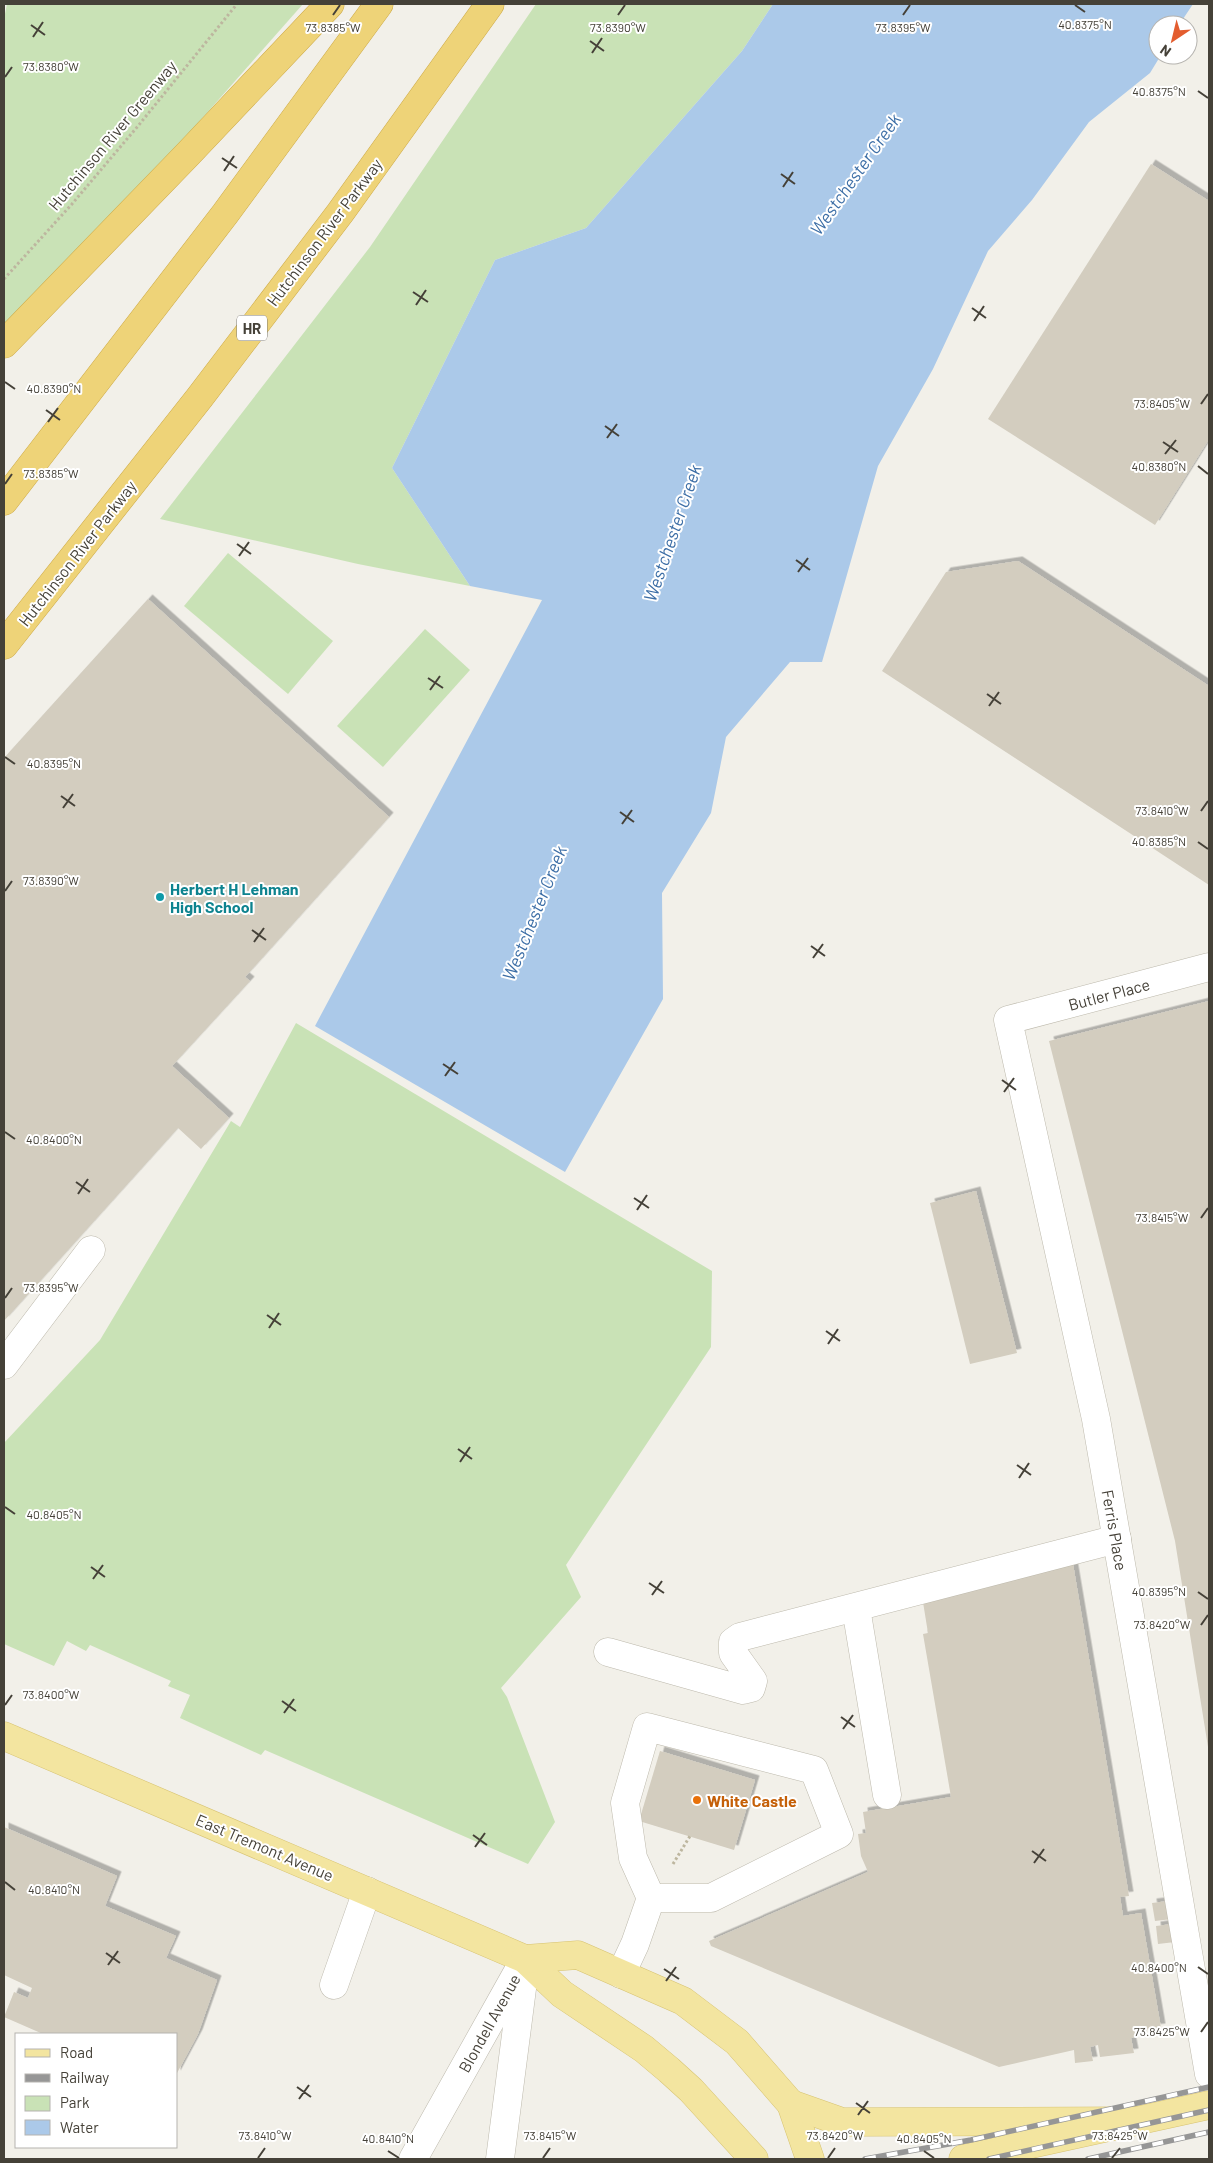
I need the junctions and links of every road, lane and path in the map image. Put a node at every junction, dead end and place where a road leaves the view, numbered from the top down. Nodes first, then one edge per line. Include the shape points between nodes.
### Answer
1 (237, 4) edge
2 (330, 4) edge
3 (379, 4) edge
4 (490, 4) edge
5 (4, 279) edge
6 (4, 344) edge
7 (4, 501) edge
8 (4, 645) edge
9 (1209, 967) edge
10 (1008, 1020) joint
11 (91, 1250) dead end
12 (4, 1365) edge
13 (1117, 1539) junction
14 (856, 1608) junction
15 (608, 1652) dead end
16 (4, 1736) edge
17 (887, 1795) dead end
18 (367, 1891) junction
19 (651, 1898) junction
20 (525, 1959) junction
21 (621, 1974) junction
22 (334, 1985) dead end
23 (1209, 2074) edge
24 (791, 2104) junction
25 (1209, 2105) edge
26 (1138, 2121) junction
27 (413, 2159) edge
28 (500, 2159) edge
29 (754, 2159) edge
30 (810, 2159) edge
31 (964, 2159) edge

1 - 5 path, Hutchinson River Greenway via 114,155
2 - 6 highway
3 - 7 highway via 225,214
4 - 8 highway, Hutchinson River Parkway / HR via 340,213 224,367
9 - 10 street, Butler Place
10 - 13 street, Ferris Place via 1096,1419
11 - 12 street
13 - 14 street
13 - 23 street, Ferris Place
14 - 15 street via 740,1637 733,1642 733,1653 753,1681 751,1688 743,1690
14 - 17 street
16 - 18 main road, East Tremont Avenue
18 - 20 main road, East Tremont Avenue
18 - 22 street
19 - 19 street via 711,1898 839,1834 814,1770 647,1727 625,1803 633,1858
19 - 21 street
20 - 21 main road, East Tremont Avenue via 578,1955
20 - 27 street, Blondell Avenue
20 - 28 street, Blondell Avenue
20 - 29 main road, East Tremont Avenue via 562,1994 644,2049 669,2070
21 - 24 main road, East Tremont Avenue via 683,2002 737,2042
24 - 26 main road via 842,2122
24 - 30 main road, East Tremont Avenue
25 - 26 main road
26 - 31 main road

